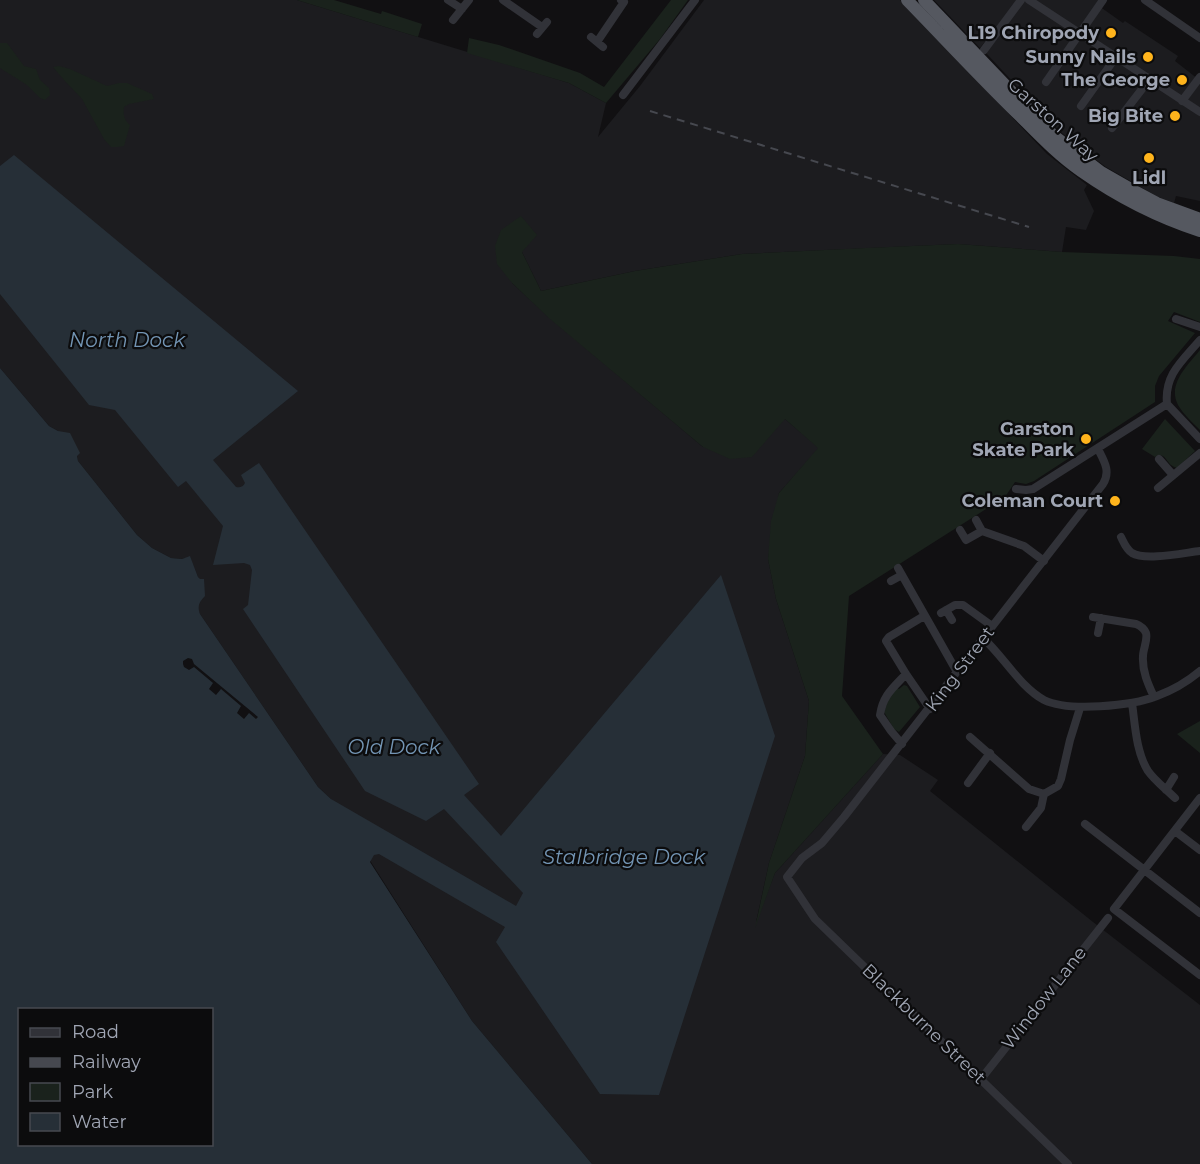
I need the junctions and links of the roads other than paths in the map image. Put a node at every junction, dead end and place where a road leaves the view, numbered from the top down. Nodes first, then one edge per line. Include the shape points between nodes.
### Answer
1 (448, 0) edge
2 (469, 0) edge
3 (503, 0) edge
4 (621, 0) edge
5 (695, 0) edge
6 (907, 0) edge
7 (924, 0) edge
8 (1021, 0) edge
9 (1029, 0) edge
10 (1103, 0) edge
11 (1145, 0) edge
12 (462, 9) junction
13 (453, 20) dead end
14 (542, 28) dead end
15 (1080, 33) junction
16 (1200, 38) edge
17 (597, 42) dead end
18 (984, 50) dead end
19 (1116, 57) junction
20 (1200, 76) edge
21 (1149, 80) junction
22 (1046, 82) dead end
23 (623, 95) dead end
24 (1182, 101) junction
25 (1081, 106) dead end
26 (1200, 112) edge
27 (1112, 128) dead end
28 (1200, 219) edge
29 (1200, 231) edge
30 (1176, 319) dead end
31 (1200, 327) edge
32 (1200, 340) edge
33 (1167, 404) junction
34 (1200, 439) edge
35 (1098, 449) junction
36 (1200, 453) edge
37 (1159, 459) dead end
38 (1173, 475) junction
39 (1158, 488) dead end
40 (1016, 489) dead end
41 (976, 520) dead end
42 (960, 530) dead end
43 (982, 531) junction
44 (1121, 537) dead end
45 (1200, 551) edge
46 (1044, 561) junction
47 (891, 581) dead end
48 (924, 616) junction
49 (952, 620) dead end
50 (992, 626) junction
51 (1098, 633) dead end
52 (983, 638) junction
53 (1200, 671) edge
54 (957, 672) junction
55 (906, 674) junction
56 (1154, 698) junction
57 (1132, 702) junction
58 (1080, 708) junction
59 (930, 709) junction
60 (970, 737) dead end
61 (902, 744) junction
62 (990, 753) junction
63 (1174, 777) dead end
64 (968, 783) dead end
65 (1166, 790) junction
66 (1044, 794) junction
67 (1175, 798) dead end
68 (1200, 798) edge
69 (1085, 824) dead end
70 (1026, 827) dead end
71 (1175, 831) junction
72 (1200, 850) edge
73 (1145, 870) junction
74 (787, 877) joint
75 (1200, 913) edge
76 (1108, 918) dead end
77 (1200, 975) edge
78 (981, 1079) junction
79 (1068, 1164) edge

1 - 12 street
2 - 12 street
3 - 14 street
4 - 17 street via 624,2
5 - 23 street
6 - 29 highway, Garston Way via 1050,146 1079,170 1132,204
7 - 28 highway, Garston Way via 1053,135 1129,188
8 - 18 street
9 - 15 street
10 - 15 street
11 - 16 street
12 - 13 street
15 - 19 street
15 - 22 street
19 - 21 street
19 - 25 street
20 - 24 street
21 - 24 street
21 - 27 street
24 - 26 street
30 - 31 street
32 - 33 street via 1169,380
33 - 34 street
33 - 35 street
35 - 40 street via 1033,489
35 - 46 street, King Street via 1107,467 1107,477
36 - 38 street
37 - 38 street
38 - 39 street
41 - 43 street
42 - 43 street via 966,540
43 - 46 street via 1024,546
44 - 45 street via 1131,552 1139,556
46 - 50 street, King Street
47 - 48 street via 900,572
48 - 54 street
48 - 55 street via 886,641
49 - 50 street via 944,611 954,604 963,605
50 - 52 street, King Street
51 - 56 street via 1097,618 1136,624 1145,630 1144,669
52 - 54 street, King Street
52 - 58 street via 1044,700
53 - 56 street
54 - 59 street, King Street
55 - 59 street
55 - 61 street via 886,695 880,715
56 - 57 street
57 - 58 street
57 - 65 street via 1143,762
58 - 66 street via 1061,779 1058,786
59 - 61 street, King Street
60 - 62 street
61 - 74 street, King Street via 822,843 802,858
62 - 64 street
62 - 66 street via 1029,789
63 - 65 street
65 - 67 street
66 - 70 street via 1041,808
68 - 71 street
69 - 73 street
71 - 72 street
71 - 73 street
73 - 75 street
73 - 77 street via 1114,909
74 - 78 street, Blackburne Street via 815,919
76 - 78 street, Window Lane
78 - 79 street, Blackburne Street

